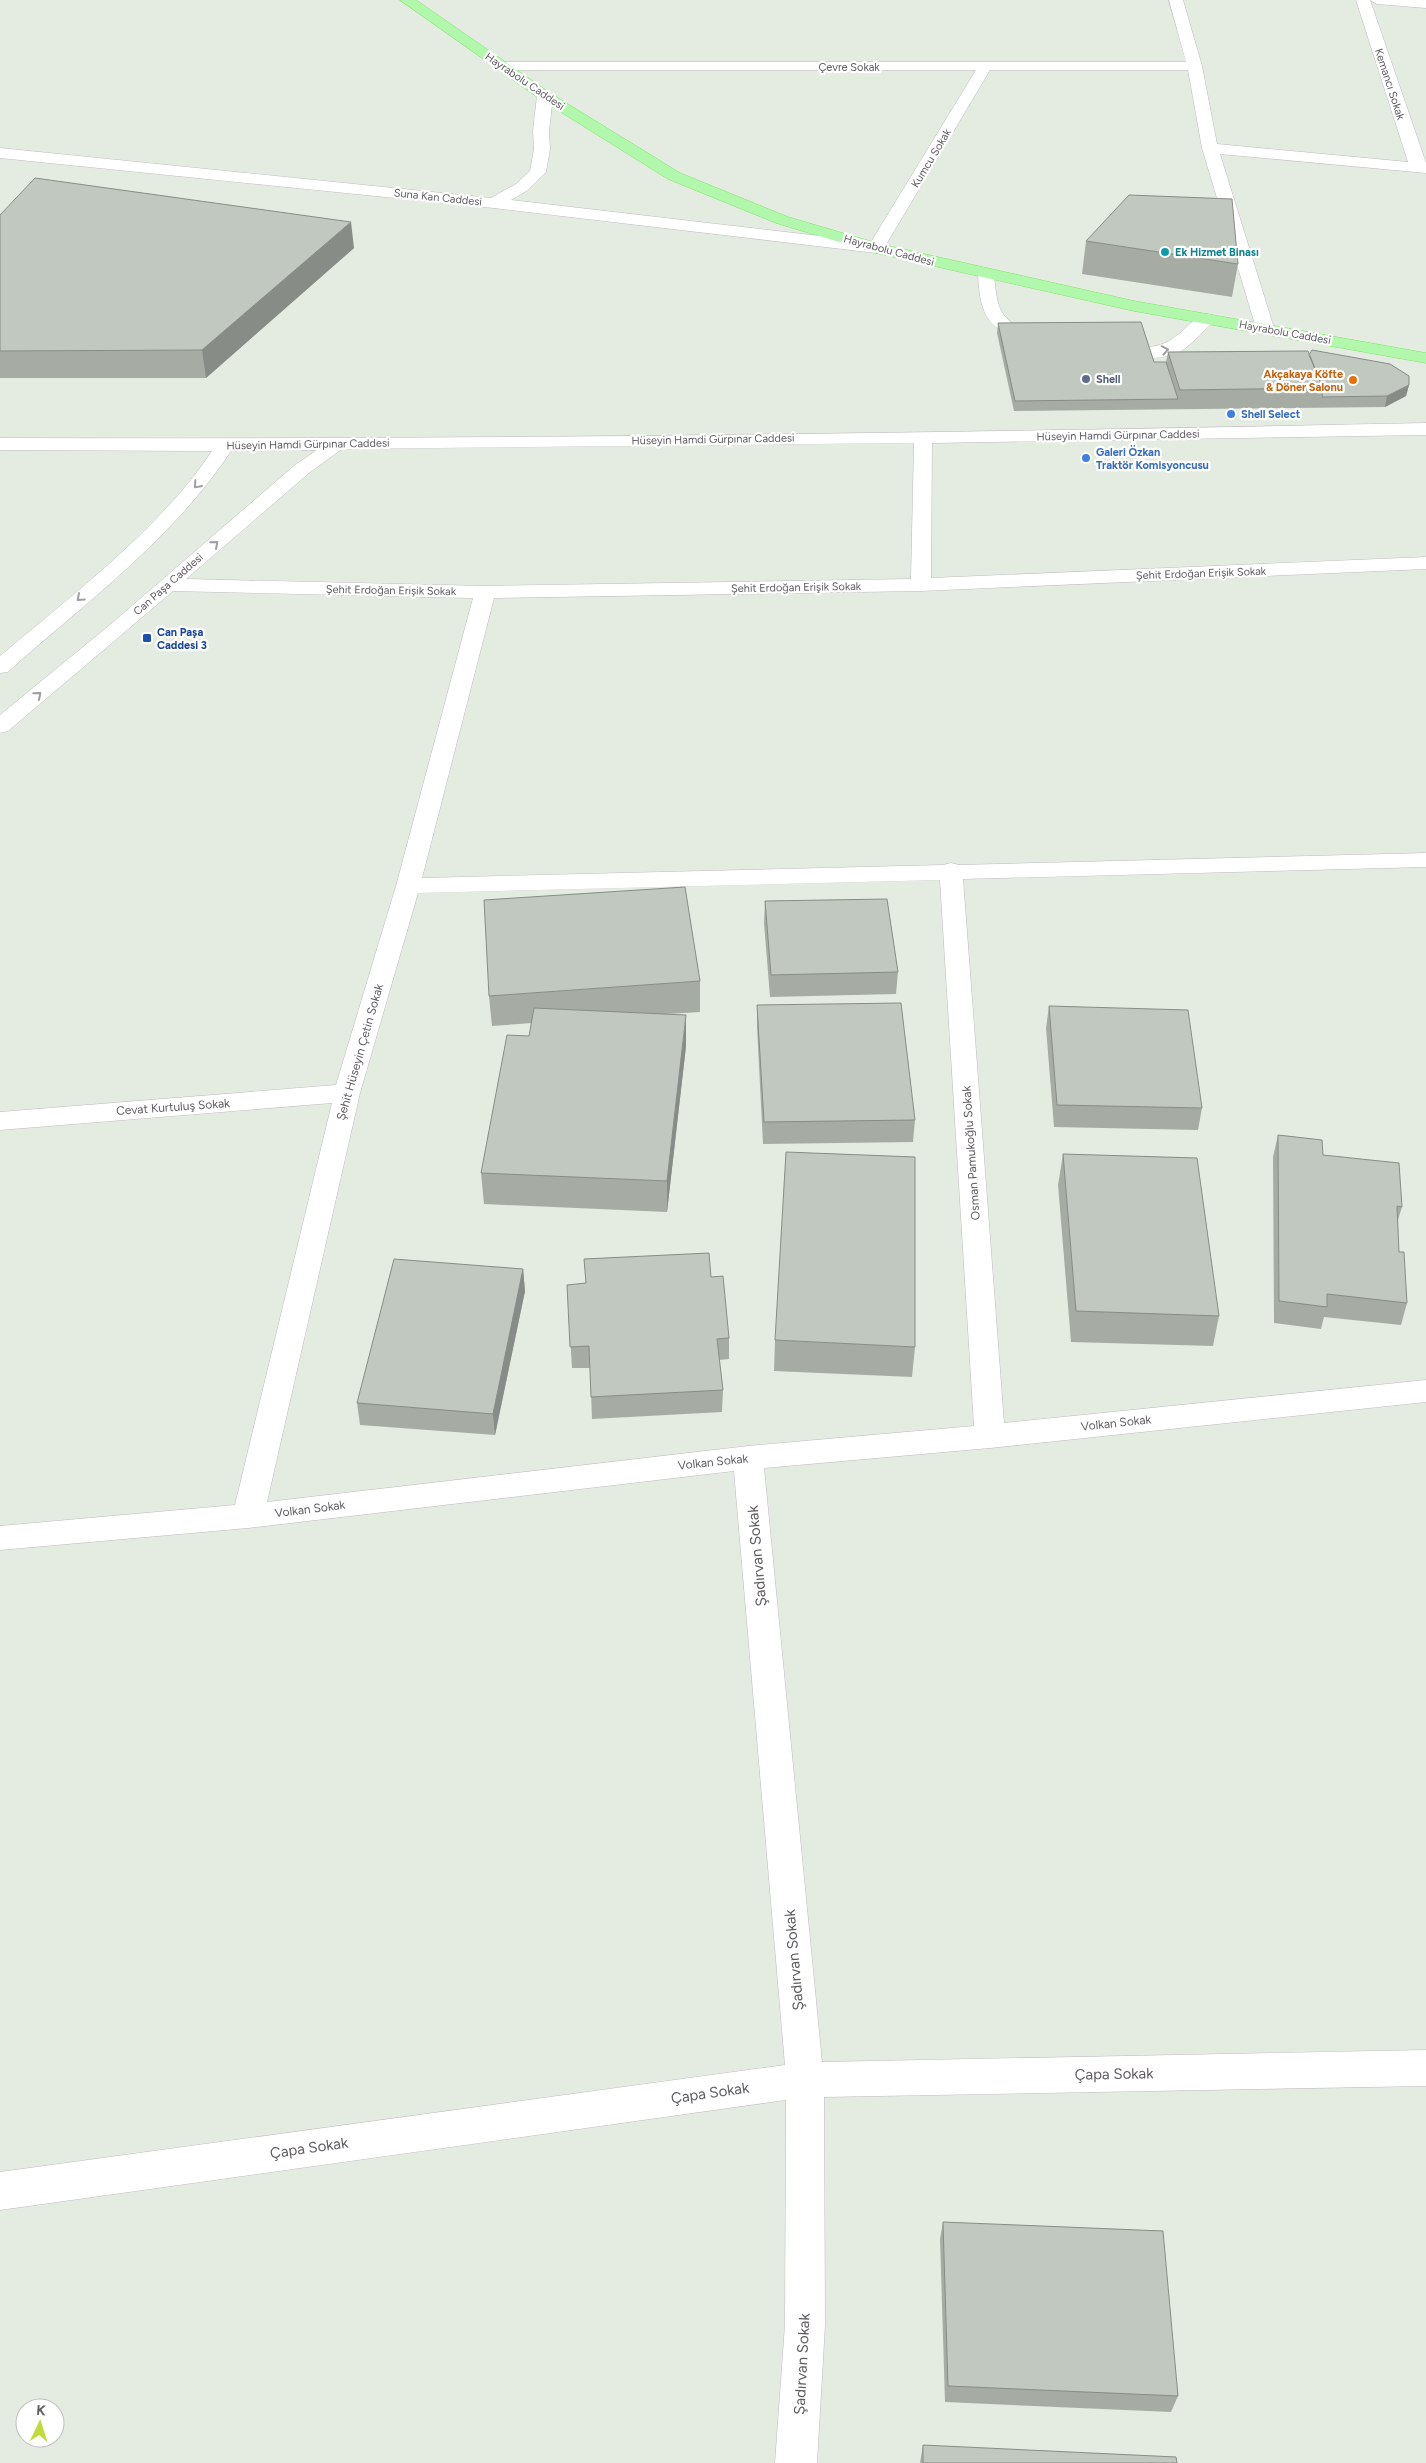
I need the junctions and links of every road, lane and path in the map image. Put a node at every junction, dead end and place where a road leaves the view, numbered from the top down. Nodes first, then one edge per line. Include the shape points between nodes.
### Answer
1 (407, 0) edge
2 (1176, 0) edge
3 (1363, 0) edge
4 (1377, 0) edge
5 (1426, 4) edge
6 (503, 66) junction
7 (1195, 66) junction
8 (985, 67) junction
9 (545, 96) junction
10 (1210, 148) junction
11 (0, 153) edge
12 (1422, 167) edge
13 (494, 203) junction
14 (876, 248) junction
15 (986, 274) junction
16 (1206, 318) junction
17 (1265, 328) junction
18 (1054, 344) edge
19 (1100, 349) edge
20 (1426, 358) edge
21 (1426, 429) edge
22 (923, 437) junction
23 (0, 444) edge
24 (337, 444) junction
25 (225, 445) junction
26 (1426, 563) edge
27 (166, 585) junction
28 (921, 585) junction
29 (485, 592) junction
30 (0, 667) edge
31 (0, 726) edge
32 (1426, 860) edge
33 (951, 870) junction
34 (408, 886) junction
35 (347, 1094) junction
36 (0, 1121) edge
37 (1426, 1391) edge
38 (990, 1436) junction
39 (748, 1458) junction
40 (248, 1516) junction
41 (0, 1538) edge
42 (1426, 2068) edge
43 (805, 2080) junction
44 (0, 2191) edge
45 (796, 2463) edge

1 - 6 main road, Hayrabolu Caddesi
2 - 7 street
3 - 12 street, Kemancı Sokak
4 - 5 street
6 - 8 street, Çevre Sokak
6 - 9 main road, Hayrabolu Caddesi
7 - 8 street, Çevre Sokak
7 - 10 street
8 - 14 street, Kumcu Sokak
9 - 13 street via 538,172 522,187
9 - 14 main road, Hayrabolu Caddesi via 674,176 782,220
10 - 12 street
10 - 17 street
11 - 13 street, Suna Kan Caddesi
13 - 14 street, Suna Kan Caddesi
14 - 15 main road, Hayrabolu Caddesi
15 - 16 main road, Hayrabolu Caddesi
15 - 18 street via 988,307 1006,330
16 - 17 main road, Hayrabolu Caddesi
19 -> 16 street via 1145,353 1172,349
17 - 20 main road, Hayrabolu Caddesi
21 - 22 street, Hüseyin Hamdi Gürpınar Caddesi
22 - 24 street, Hüseyin Hamdi Gürpınar Caddesi
22 - 28 street
23 - 25 street, Hüseyin Hamdi Gürpınar Caddesi
24 - 25 street, Hüseyin Hamdi Gürpınar Caddesi
27 -> 24 street, Can Paşa Caddesi via 302,469
25 -> 30 street via 209,472 180,505 135,549
26 - 28 street, Şehit Erdoğan Erişik Sokak
27 - 29 street, Şehit Erdoğan Erişik Sokak
31 -> 27 street, Can Paşa Caddesi
28 - 29 street, Şehit Erdoğan Erişik Sokak
29 - 34 street, Şehit Hüseyin Çetin Sokak
32 - 33 street
33 - 34 street
33 - 38 street, Osman Pamukoğlu Sokak
34 - 35 street, Şehit Hüseyin Çetin Sokak
35 - 36 street, Cevat Kurtuluş Sokak
35 - 40 street, Şehit Hüseyin Çetin Sokak
37 - 38 street, Volkan Sokak
38 - 39 street, Volkan Sokak
39 - 40 street, Volkan Sokak
39 - 43 street, Şadırvan Sokak
40 - 41 street, Volkan Sokak
42 - 43 street, Çapa Sokak
43 - 44 street, Çapa Sokak
43 - 45 street, Şadırvan Sokak via 805,2325

